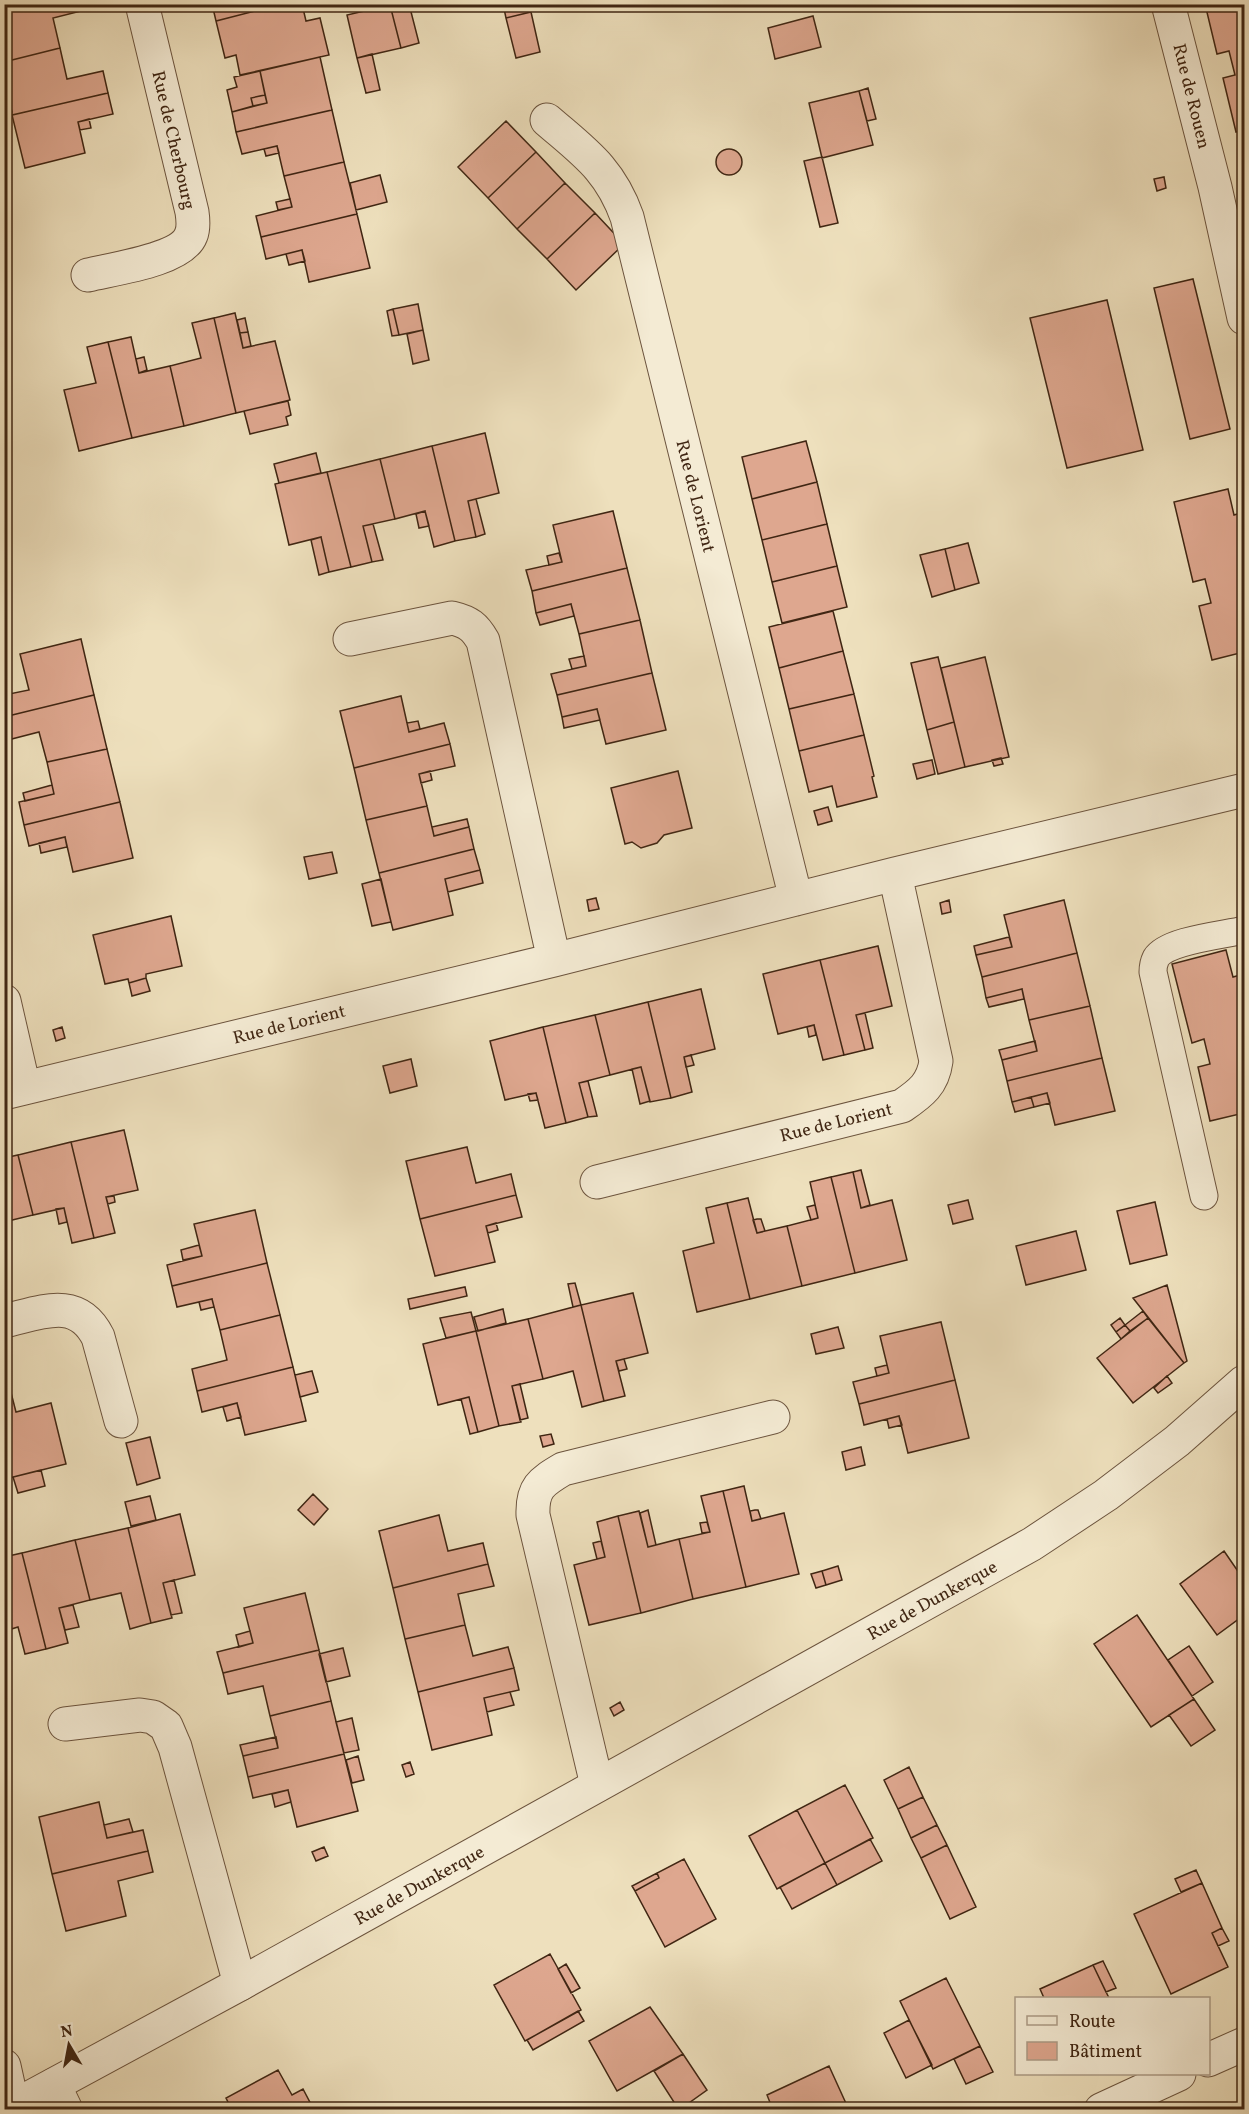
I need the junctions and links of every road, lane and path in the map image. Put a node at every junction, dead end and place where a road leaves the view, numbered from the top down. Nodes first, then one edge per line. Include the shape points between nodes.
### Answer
1 (142, 4) edge
2 (1168, 4) edge
3 (547, 120) dead end
4 (1215, 187) junction
5 (1245, 199) edge
6 (88, 275) dead end
7 (1245, 318) edge
8 (350, 639) dead end
9 (1245, 789) edge
10 (895, 874) junction
11 (796, 899) junction
12 (1245, 930) edge
13 (554, 960) junction
14 (4, 1001) edge
15 (14, 1090) edge
16 (597, 1182) dead end
17 (1204, 1196) dead end
18 (4, 1321) edge
19 (1245, 1382) edge
20 (773, 1417) dead end
21 (121, 1421) dead end
22 (65, 1724) dead end
23 (597, 1785) junction
24 (240, 1984) junction
25 (1245, 2044) edge
26 (1210, 2060) edge
27 (4, 2066) edge
28 (1175, 2075) edge
29 (60, 2097) edge
30 (10, 2108) edge
31 (1101, 2109) edge

1 - 6 street, Rue de Cherbourg via 192,212 192,231 185,244 175,251
2 - 4 street, Rue de Rouen
3 - 11 street, Rue de Lorient via 597,164 611,181 627,217
4 - 5 street
4 - 7 street, Rue de Rouen
8 - 13 street via 452,618 475,627 483,642
9 - 10 street, Rue de Lorient
10 - 11 street, Rue de Lorient
10 - 16 street, Rue de Lorient via 936,1061 934,1074 918,1095 902,1106
11 - 13 street, Rue de Lorient
12 - 17 lane via 1174,945 1161,952 1153,972
13 - 15 street, Rue de Lorient
14 - 15 street, Rue de Lorient
18 - 21 street via 64,1309 80,1314 92,1324
19 - 23 street, Rue de Dunkerque via 1177,1441 1032,1544
20 - 23 street via 563,1469 547,1478 532,1499
22 - 24 street via 140,1715 153,1717 166,1726
23 - 24 street, Rue de Dunkerque
24 - 29 street, Rue de Dunkerque
25 - 26 street
27 - 30 street
28 - 31 street
29 - 30 street, Rue de Dunkerque

